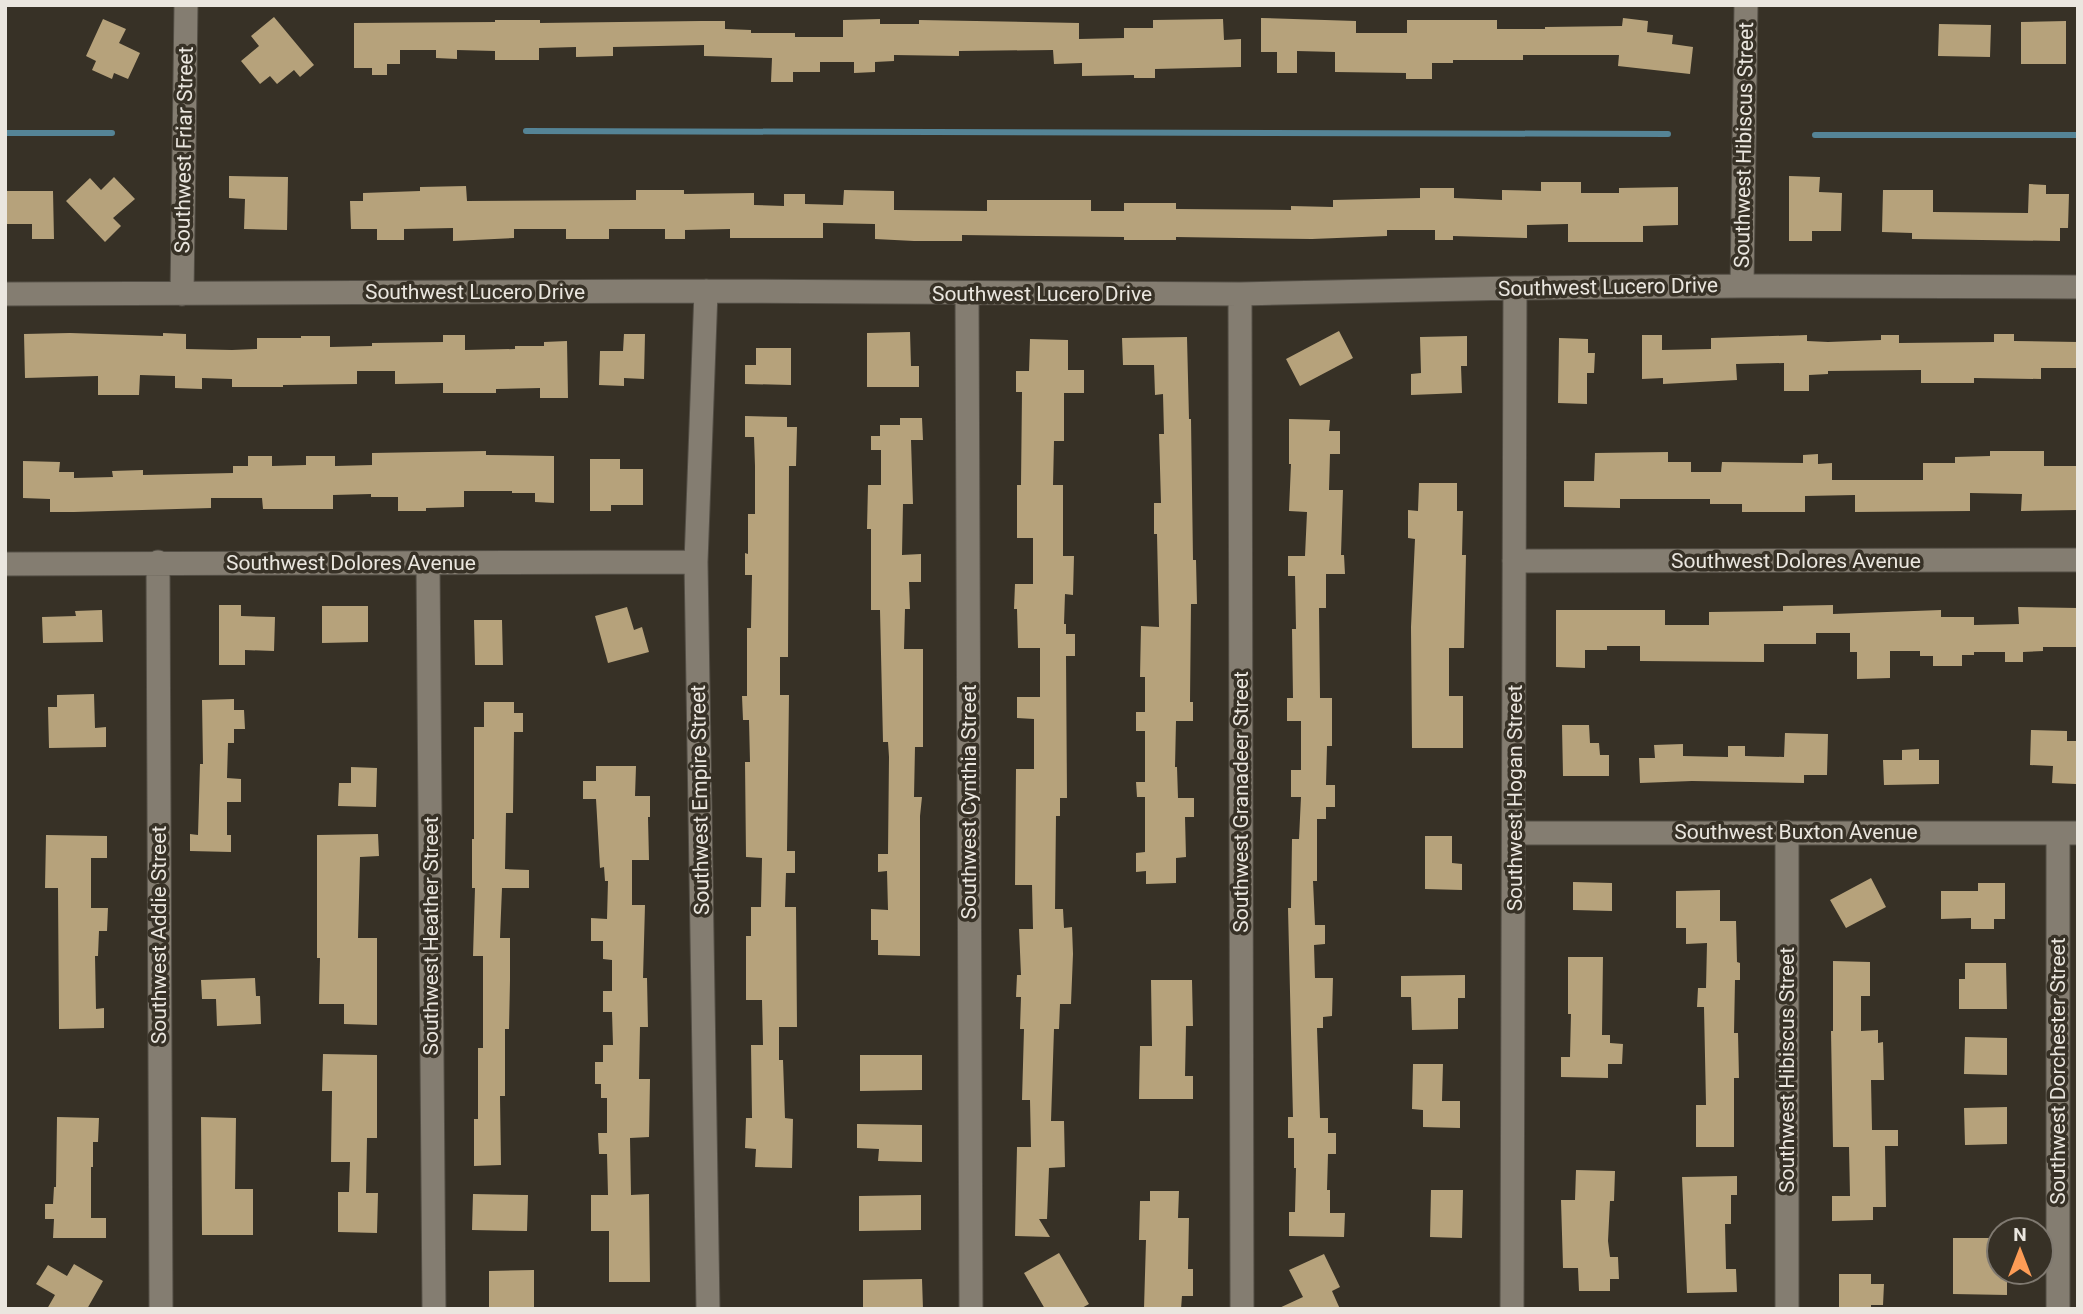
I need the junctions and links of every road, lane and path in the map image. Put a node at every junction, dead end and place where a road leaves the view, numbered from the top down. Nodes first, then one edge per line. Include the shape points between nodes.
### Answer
1 (186, 5) edge
2 (1746, 5) edge
3 (1742, 286) junction
4 (2078, 287) edge
5 (1515, 288) junction
6 (706, 291) junction
7 (5, 293) edge
8 (182, 294) junction
9 (967, 295) junction
10 (1240, 295) junction
11 (2078, 560) edge
12 (1514, 561) junction
13 (158, 562) junction
14 (696, 562) junction
15 (428, 563) junction
16 (5, 564) edge
17 (1787, 832) junction
18 (2068, 832) edge
19 (1515, 833) junction
20 (161, 1309) edge
21 (434, 1309) edge
22 (708, 1309) edge
23 (971, 1309) edge
24 (1242, 1309) edge
25 (1512, 1309) edge
26 (1787, 1309) edge
27 (2058, 1309) edge

1 - 8 street, Southwest Friar Street
2 - 3 street, Southwest Hibiscus Street
3 - 4 street, Southwest Lucero Drive
3 - 5 street, Southwest Lucero Drive
5 - 10 street, Southwest Lucero Drive
5 - 12 street, Southwest Hogan Street
6 - 8 street, Southwest Lucero Drive
6 - 9 street, Southwest Lucero Drive
6 - 14 street, Southwest Empire Street
7 - 8 street, Southwest Lucero Drive
9 - 10 street, Southwest Lucero Drive
9 - 23 street, Southwest Cynthia Street
10 - 24 street, Southwest Granadeer Street
11 - 12 street, Southwest Dolores Avenue
12 - 19 street, Southwest Hogan Street
13 - 15 street, Southwest Dolores Avenue
13 - 16 street, Southwest Dolores Avenue
13 - 20 street, Southwest Addie Street
14 - 15 street, Southwest Dolores Avenue
14 - 22 street, Southwest Empire Street
15 - 21 street, Southwest Heather Street
17 - 18 street, Southwest Buxton Avenue
17 - 19 street, Southwest Buxton Avenue
17 - 26 street, Southwest Hibiscus Street
18 - 27 street, Southwest Dorchester Street
19 - 25 street, Southwest Hogan Street

